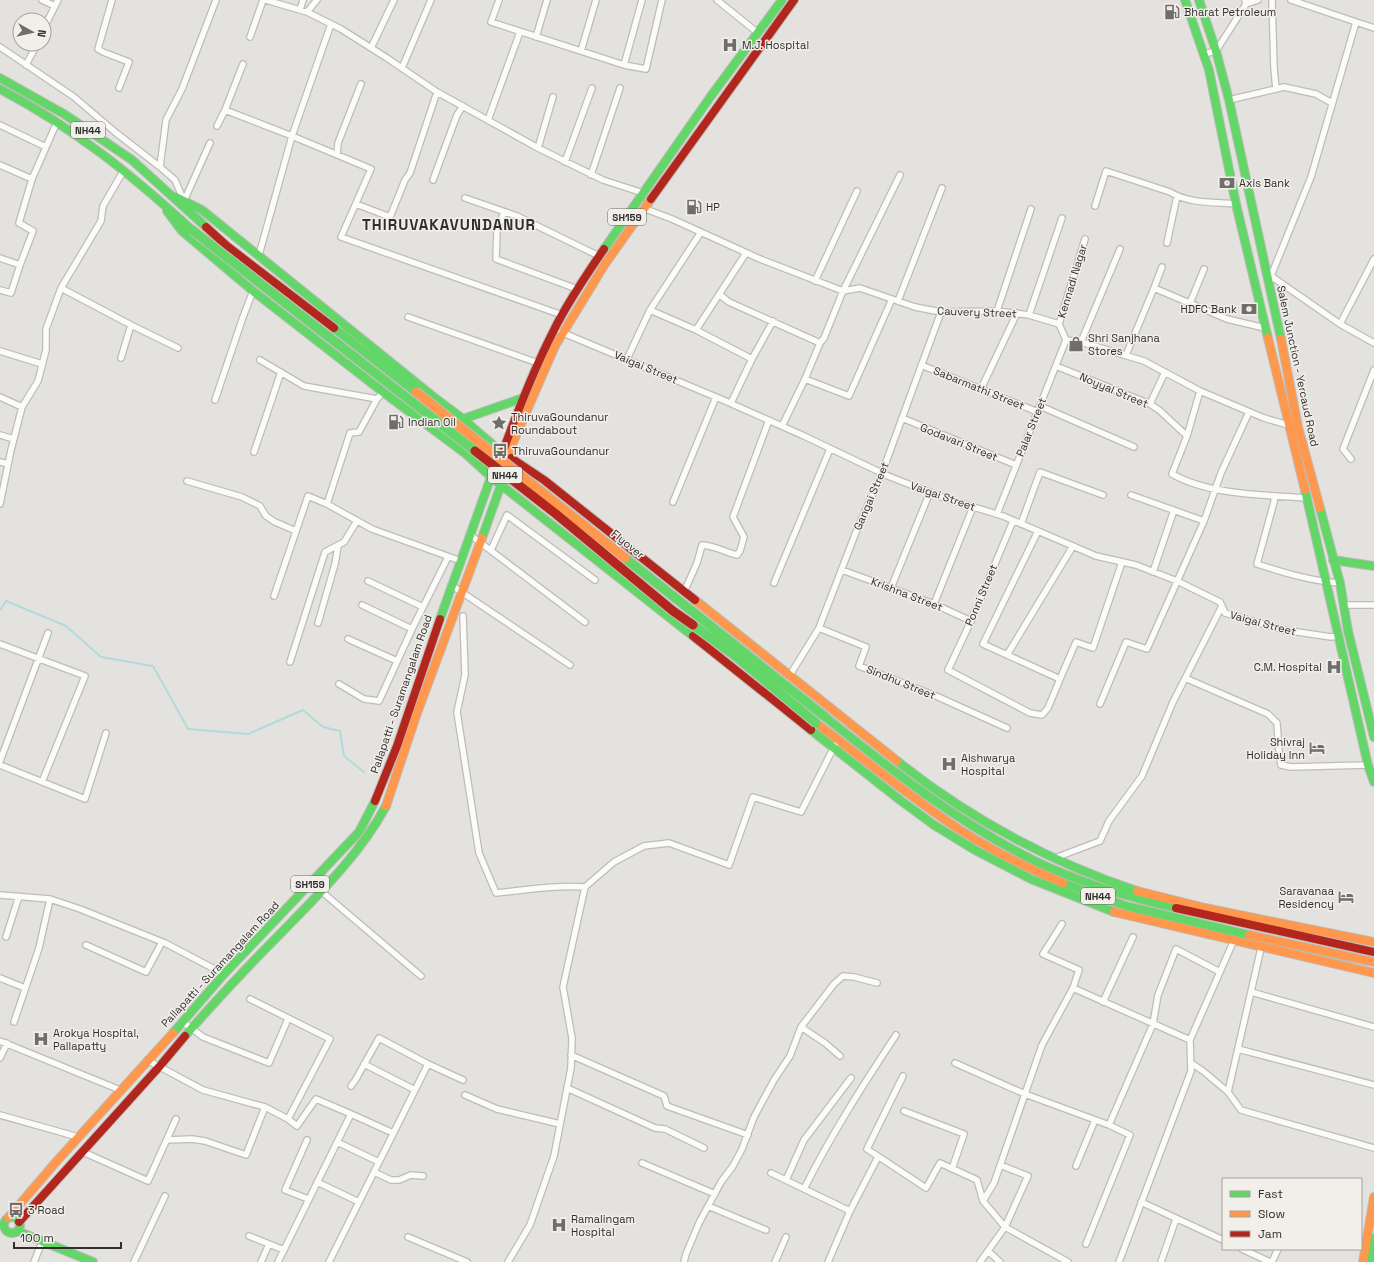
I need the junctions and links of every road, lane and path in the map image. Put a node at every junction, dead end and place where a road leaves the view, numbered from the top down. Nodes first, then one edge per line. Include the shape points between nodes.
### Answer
1 (42, 0) edge
2 (112, 0) edge
3 (216, 0) edge
4 (265, 0) edge
5 (303, 0) edge
6 (317, 0) edge
7 (394, 0) edge
8 (431, 0) edge
9 (498, 0) edge
10 (547, 0) edge
11 (596, 0) edge
12 (642, 0) edge
13 (662, 0) edge
14 (716, 0) edge
15 (782, 0) edge
16 (794, 0) edge
17 (1185, 0) edge
18 (1199, 0) edge
19 (1258, 0) edge
20 (1272, 0) edge
21 (1291, 0) edge
22 (1246, 2) edge
23 (56, 3) edge
24 (776, 8) junction
25 (300, 10) junction
26 (307, 12) junction
27 (783, 15) junction
28 (1356, 22) junction
29 (331, 24) junction
30 (1374, 28) edge
31 (520, 32) junction
32 (758, 33) junction
33 (250, 37) dead end
34 (536, 37) junction
35 (0, 47) edge
36 (371, 48) junction
37 (581, 51) junction
38 (1216, 51) junction
39 (32, 52) edge
40 (1204, 54) junction
41 (243, 64) dead end
42 (26, 65) junction
43 (624, 65) junction
44 (402, 68) junction
45 (0, 78) edge
46 (360, 84) dead end
47 (119, 88) dead end
48 (592, 88) dead end
49 (620, 88) dead end
50 (0, 89) edge
51 (1276, 89) junction
52 (437, 92) junction
53 (553, 97) dead end
54 (1229, 100) junction
55 (1332, 103) junction
56 (463, 106) junction
57 (225, 110) junction
58 (488, 120) junction
59 (57, 122) junction
60 (0, 124) edge
61 (217, 126) dead end
62 (292, 136) junction
63 (210, 144) dead end
64 (46, 146) junction
65 (538, 148) junction
66 (337, 155) junction
67 (565, 162) junction
68 (0, 165) edge
69 (160, 167) junction
70 (124, 170) junction
71 (591, 175) junction
72 (900, 175) dead end
73 (32, 179) junction
74 (433, 180) dead end
75 (942, 188) dead end
76 (857, 191) dead end
77 (168, 193) junction
78 (643, 193) junction
79 (1177, 196) junction
80 (465, 198) dead end
81 (158, 200) junction
82 (184, 201) junction
83 (356, 204) junction
84 (1236, 204) junction
85 (635, 205) junction
86 (1095, 206) dead end
87 (646, 209) junction
88 (1031, 209) dead end
89 (504, 212) junction
90 (1062, 218) dead end
91 (701, 232) junction
92 (1085, 239) dead end
93 (1167, 243) dead end
94 (1120, 249) dead end
95 (746, 253) junction
96 (259, 255) junction
97 (599, 256) junction
98 (0, 258) edge
99 (1373, 264) edge
100 (20, 265) junction
101 (1162, 267) dead end
102 (1204, 269) dead end
103 (1271, 276) junction
104 (815, 281) junction
105 (61, 288) junction
106 (1154, 288) junction
107 (577, 289) junction
108 (0, 290) edge
109 (1256, 290) junction
110 (1269, 290) junction
111 (253, 291) junction
112 (843, 291) junction
113 (720, 295) junction
114 (895, 300) junction
115 (1190, 303) junction
116 (650, 310) junction
117 (997, 311) junction
118 (941, 312) junction
119 (1016, 313) junction
120 (562, 315) junction
121 (1029, 315) junction
122 (408, 317) dead end
123 (773, 321) junction
124 (1059, 324) junction
125 (1340, 324) junction
126 (131, 325) junction
127 (1265, 328) junction
128 (554, 329) junction
129 (696, 330) junction
130 (563, 332) junction
131 (1066, 340) junction
132 (1081, 342) junction
133 (820, 343) junction
134 (1374, 343) edge
135 (178, 348) dead end
136 (0, 351) edge
137 (1126, 355) junction
138 (121, 358) dead end
139 (627, 359) junction
140 (752, 359) junction
141 (260, 360) dead end
142 (538, 363) junction
143 (42, 364) junction
144 (921, 365) junction
145 (1056, 366) junction
146 (1374, 370) edge
147 (281, 372) junction
148 (1165, 372) junction
149 (805, 379) junction
150 (981, 389) junction
151 (1200, 391) junction
152 (380, 396) junction
153 (0, 397) edge
154 (716, 397) junction
155 (523, 398) junction
156 (215, 400) dead end
157 (731, 403) junction
158 (1150, 404) junction
159 (1040, 406) junction
160 (22, 408) junction
161 (1038, 412) junction
162 (1249, 412) junction
163 (902, 418) junction
164 (463, 419) junction
165 (768, 420) junction
166 (1288, 425) junction
167 (782, 426) junction
168 (0, 435) edge
169 (1187, 436) junction
170 (14, 439) junction
171 (1134, 447) dead end
172 (830, 448) junction
173 (254, 452) dead end
174 (506, 453) junction
175 (1351, 459) dead end
176 (0, 462) edge
177 (8, 464) junction
178 (1016, 465) junction
179 (882, 473) junction
180 (489, 475) junction
181 (187, 482) dead end
182 (502, 482) junction
183 (1215, 490) junction
184 (930, 492) junction
185 (1103, 495) dead end
186 (1131, 496) dead end
187 (1274, 496) junction
188 (1306, 498) junction
189 (673, 502) dead end
190 (0, 504) edge
191 (327, 504) junction
192 (973, 507) junction
193 (1174, 510) junction
194 (997, 514) junction
195 (1014, 520) junction
196 (357, 521) junction
197 (1204, 521) junction
198 (1021, 524) junction
199 (296, 531) junction
200 (1038, 531) junction
201 (469, 534) junction
202 (480, 542) junction
203 (338, 546) junction
204 (1072, 546) junction
205 (491, 550) junction
206 (448, 557) junction
207 (1333, 560) junction
208 (461, 561) junction
209 (1122, 562) junction
210 (1374, 566) edge
211 (842, 570) junction
212 (1153, 572) junction
213 (595, 580) dead end
214 (368, 581) dead end
215 (1177, 581) junction
216 (1326, 582) junction
217 (774, 583) dead end
218 (1340, 583) junction
219 (451, 585) junction
220 (891, 588) junction
221 (462, 592) junction
222 (684, 592) junction
223 (274, 596) dead end
224 (934, 604) junction
225 (1344, 604) junction
226 (362, 605) dead end
227 (1374, 605) edge
228 (1222, 606) junction
229 (423, 607) junction
230 (463, 616) dead end
231 (971, 621) junction
232 (585, 622) dead end
233 (318, 623) dead end
234 (819, 628) junction
235 (412, 629) junction
236 (48, 633) dead end
237 (1338, 636) junction
238 (348, 640) dead end
239 (0, 644) edge
240 (1007, 655) junction
241 (38, 658) junction
242 (397, 661) junction
243 (290, 662) dead end
244 (570, 665) dead end
245 (790, 675) junction
246 (1185, 678) junction
247 (1060, 679) junction
248 (339, 684) dead end
249 (1100, 704) dead end
250 (848, 723) junction
251 (1007, 728) dead end
252 (842, 730) junction
253 (106, 733) dead end
254 (1374, 737) edge
255 (839, 740) junction
256 (833, 748) junction
257 (858, 749) junction
258 (0, 761) edge
259 (0, 765) edge
260 (1368, 766) junction
261 (42, 782) junction
262 (1374, 782) edge
263 (1055, 858) junction
264 (585, 887) junction
265 (321, 891) junction
266 (0, 895) edge
267 (19, 896) junction
268 (50, 899) junction
269 (1062, 924) dead end
270 (6, 937) dead end
271 (1133, 937) dead end
272 (1234, 940) junction
273 (162, 942) junction
274 (1374, 942) edge
275 (86, 945) dead end
276 (1261, 948) junction
277 (1374, 952) edge
278 (1374, 962) edge
279 (1220, 972) junction
280 (1374, 973) edge
281 (224, 974) junction
282 (421, 976) dead end
283 (0, 978) edge
284 (877, 983) dead end
285 (25, 988) junction
286 (1073, 988) junction
287 (1251, 992) junction
288 (250, 999) dead end
289 (1103, 1002) junction
290 (288, 1019) junction
291 (14, 1022) dead end
292 (183, 1022) junction
293 (1153, 1024) junction
294 (801, 1027) junction
295 (1374, 1027) edge
296 (192, 1028) junction
297 (896, 1035) dead end
298 (1190, 1040) junction
299 (0, 1041) edge
300 (7, 1043) junction
301 (1238, 1049) junction
302 (571, 1055) junction
303 (840, 1056) dead end
304 (0, 1058) edge
305 (147, 1060) junction
306 (955, 1063) dead end
307 (1191, 1063) junction
308 (364, 1064) junction
309 (428, 1064) junction
310 (159, 1067) junction
311 (903, 1076) dead end
312 (851, 1078) dead end
313 (463, 1080) dead end
314 (1374, 1085) edge
315 (351, 1086) dead end
316 (567, 1088) junction
317 (120, 1090) junction
318 (415, 1090) junction
319 (1228, 1092) junction
320 (465, 1094) dead end
321 (1025, 1094) junction
322 (265, 1107) junction
323 (904, 1111) dead end
324 (351, 1114) junction
325 (0, 1115) edge
326 (288, 1119) junction
327 (176, 1120) dead end
328 (1095, 1120) junction
329 (560, 1124) junction
330 (1109, 1125) junction
331 (393, 1133) junction
332 (748, 1135) junction
333 (78, 1137) junction
334 (167, 1140) junction
335 (307, 1140) dead end
336 (337, 1142) junction
337 (704, 1148) dead end
338 (1374, 1148) edge
339 (83, 1152) junction
340 (878, 1157) junction
341 (379, 1162) junction
342 (642, 1163) dead end
343 (1000, 1165) junction
344 (1076, 1166) dead end
345 (952, 1169) junction
346 (374, 1172) junction
347 (771, 1173) dead end
348 (423, 1176) dead end
349 (786, 1180) junction
350 (317, 1182) junction
351 (804, 1189) junction
352 (715, 1194) junction
353 (165, 1196) dead end
354 (1374, 1197) edge
355 (308, 1199) junction
356 (983, 1201) junction
357 (358, 1202) junction
358 (1141, 1202) junction
359 (708, 1206) junction
360 (850, 1211) junction
361 (1176, 1219) junction
362 (8, 1227) edge
363 (1005, 1227) junction
364 (766, 1230) dead end
365 (249, 1236) dead end
366 (408, 1237) dead end
367 (786, 1237) dead end
368 (1374, 1238) edge
369 (1222, 1240) edge
370 (42, 1242) junction
371 (269, 1244) junction
372 (1086, 1244) dead end
373 (284, 1250) junction
374 (1244, 1250) edge
375 (1277, 1250) edge
376 (988, 1251) junction
377 (1369, 1261) edge
378 (34, 1262) edge
379 (93, 1262) edge
380 (134, 1262) edge
381 (261, 1262) edge
382 (278, 1262) edge
383 (328, 1262) edge
384 (467, 1262) edge
385 (508, 1262) edge
386 (684, 1262) edge
387 (775, 1262) edge
388 (828, 1262) edge
389 (980, 1262) edge
390 (1000, 1262) edge
391 (1068, 1262) edge
392 (1119, 1262) edge
393 (1160, 1262) edge
394 (1271, 1262) edge

1 - 23 street
2 - 47 street via 98,48 129,62
3 - 69 street via 182,89 166,120
4 - 25 street
4 - 33 street
5 - 25 street
6 - 26 street
7 - 36 street
8 - 44 street
9 - 31 street via 492,22
10 - 34 street
11 - 37 street
12 - 43 street
13 - 43 street via 646,69
14 - 32 street
15 - 24 main road, SH159
16 - 27 main road
17 - 40 main road
18 - 38 main road, Salem Junction - Yercaud Road
19 - 22 street
20 - 51 street
21 - 28 street
22 - 38 street
24 - 27 main road
24 - 32 main road, SH159
25 - 26 street
26 - 29 street
27 - 87 main road
28 - 30 street
28 - 55 street
29 - 36 street
29 - 62 street
31 - 34 street
31 - 58 street
32 - 78 main road, SH159
34 - 37 street
35 - 42 street
36 - 44 street
37 - 43 street
38 - 40 street
38 - 54 main road, Salem Junction - Yercaud Road
39 - 42 street
40 - 84 main road
41 - 57 street
42 - 69 street via 74,97
44 - 52 street
45 - 77 main road, NH44 via 64,114 106,142 132,160
46 - 66 street via 338,143
48 - 67 street
49 - 71 street
50 - 59 main road, NH44
51 - 54 street
51 - 55 street via 1284,87 1316,94
52 - 56 street
52 - 83 street via 410,173 390,217
53 - 65 street
54 - 110 main road, Salem Junction - Yercaud Road
55 - 103 street via 1311,177
56 - 58 street
56 - 74 street via 457,115
57 - 61 street
57 - 62 street
58 - 65 street
59 - 64 street
59 - 70 main road, NH44
60 - 64 street
62 - 66 street
62 - 96 street
63 - 82 street
64 - 73 street
65 - 67 street
66 - 83 street via 371,169
67 - 71 street
68 - 73 street
69 - 82 street via 175,180
70 - 81 main road, NH44
70 - 105 street via 103,206 101,221
71 - 78 street
72 - 112 street
73 - 100 street via 19,223 33,231
75 - 114 street
76 - 104 street
77 - 82 main road
77 - 252 main road, Flyover / NH44, bridge via 227,246 458,424
78 - 85 main road, SH159
79 - 84 street via 1196,201
79 - 86 street via 1106,171
79 - 93 street
80 - 89 street
81 - 111 main road via 182,231
81 - 255 main road, NH44, bridge via 192,230 556,514 673,611 733,654
82 - 96 main road via 202,210
83 - 120 street via 341,237
84 - 109 main road
85 - 87 street, Cauvery Street
85 - 97 main road, SH159
87 - 91 street, Cauvery Street
87 - 130 main road via 605,264
88 - 117 street
89 - 97 street
89 - 107 street via 497,230 496,259
90 - 121 street
91 - 95 street, Cauvery Street
91 - 116 street
92 - 124 street, Kennadi Nagar
94 - 132 street
95 - 104 street, Cauvery Street
95 - 113 street
96 - 164 main road
97 - 107 main road, SH159
98 - 100 street
99 - 125 street
100 - 108 street via 11,293
101 - 106 street
102 - 115 street
103 - 110 street
103 - 125 street
104 - 112 street, Cauvery Street
105 - 126 street
105 - 143 street via 46,329 46,350
106 - 115 street
106 - 137 street
107 - 120 main road, SH159
109 - 110 main road
109 - 127 main road
110 - 207 main road, Salem Junction - Yercaud Road via 1298,427
111 - 152 main road
111 - 156 street
112 - 114 street, Cauvery Street via 860,288
112 - 133 street
113 - 123 street via 729,302
113 - 129 street
114 - 118 street, Cauvery Street
114 - 149 street via 849,396
115 - 127 street via 1227,319
116 - 129 street
116 - 139 street
117 - 118 street, Cauvery Street
117 - 119 street, Cauvery Street
118 - 144 street, Gangai Street
119 - 121 street, Cauvery Street
119 - 150 street
120 - 128 main road, SH159
121 - 124 street, Cauvery Street
122 - 142 street
123 - 133 street
123 - 140 street
124 - 131 street
125 - 134 street
126 - 135 street
126 - 138 street
127 - 166 main road
128 - 130 street, Vaigai Street
128 - 142 main road, SH159
129 - 140 street
130 - 139 street, Vaigai Street
130 - 174 main road
131 - 132 street
131 - 145 street, Palar Street
132 - 137 street
133 - 149 street
136 - 143 street
137 - 148 street
139 - 154 street, Vaigai Street
140 - 157 street
141 - 147 street
142 - 155 main road, SH159
143 - 160 street via 38,381
144 - 150 street, Sabarmathi Street
144 - 163 street, Gangai Street
145 - 158 street, Noyyal Street
145 - 159 street, Palar Street
146 - 175 street via 1343,449
147 - 152 street via 304,386
147 - 173 street
148 - 151 street
148 - 158 street
149 - 167 street
150 - 161 street, Sabarmathi Street
151 - 162 street
151 - 169 street
152 - 180 main road via 466,454
152 - 191 street via 359,432 350,433
153 - 160 street
154 - 157 street, Vaigai Street
154 - 189 street
155 - 164 main road
155 - 174 main road, SH159
157 - 165 street, Vaigai Street
158 - 169 street, Noyyal Street
159 - 161 street, Palar Street
159 - 171 street
160 - 170 street
161 - 178 street, Palar Street
162 - 166 street
162 - 183 street
163 - 178 street, Godavari Street
163 - 179 street, Gangai Street
164 - 174 main road
165 - 167 street, Vaigai Street
165 - 222 street via 733,517 744,537 740,551 737,555 713,546 702,545
166 - 188 main road
167 - 172 street, Vaigai Street
168 - 170 street
169 - 183 street via 1172,474
170 - 177 street
172 - 179 street, Vaigai Street
172 - 217 street
174 - 180 main road, SH159 via 492,452 486,458 485,466
174 - 182 main road, SH159 via 513,462 512,470
174 - 222 main road via 544,480
176 - 177 street
177 - 190 street
178 - 194 street, Palar Street
179 - 184 street, Vaigai Street
179 - 211 street, Gangai Street
180 - 182 main road
180 - 201 main road, Pallapatti - Suramangalam Road / SH159
181 - 199 street via 242,497 260,506 266,516 275,522
182 - 202 main road
182 - 256 main road
183 - 187 street
183 - 197 street
184 - 192 street, Vaigai Street
184 - 220 street
185 - 198 street via 1040,472
186 - 193 street
187 - 188 street
187 - 216 street via 1257,564 1295,576
188 - 216 main road
191 - 196 street
191 - 199 street via 308,496
192 - 194 street, Vaigai Street
192 - 224 street
193 - 197 street
193 - 212 street
194 - 195 street, Vaigai Street
195 - 198 street, Vaigai Street
195 - 231 street, Ponni Street
196 - 203 street via 344,542
196 - 206 street
197 - 215 street
198 - 200 street, Vaigai Street
199 - 223 street
200 - 204 street, Vaigai Street
200 - 240 street via 983,644
201 - 202 street
201 - 208 main road, Pallapatti - Suramangalam Road / SH159
202 - 205 street
202 - 221 main road
203 - 233 street
203 - 243 street via 325,552
204 - 209 street, Vaigai Street via 1096,556
204 - 240 street
205 - 213 street via 507,515
205 - 232 street
206 - 208 street
206 - 229 street
207 - 210 main road
207 - 218 main road, Salem Junction - Yercaud Road
208 - 219 main road, Pallapatti - Suramangalam Road / SH159
209 - 212 street, Vaigai Street
209 - 247 street via 1093,648 1076,642
211 - 220 street, Krishna Street
211 - 234 street, Gangai Street
212 - 215 street, Vaigai Street
214 - 229 street
215 - 228 street, Vaigai Street via 1220,602
215 - 249 street via 1146,649 1126,642
216 - 218 street
216 - 237 main road
218 - 225 main road, Salem Junction - Yercaud Road
219 - 221 street
219 - 281 main road, Pallapatti - Suramangalam Road / SH159 via 389,768 372,809 359,832
220 - 224 street, Krishna Street
221 - 244 street
221 - 265 main road via 387,802 376,824
222 - 245 main road
224 - 231 street, Krishna Street
225 - 227 street
225 - 254 main road, Salem Junction - Yercaud Road via 1348,631
226 - 235 street
228 - 237 street, Vaigai Street via 1225,613 1284,630
228 - 246 street
229 - 235 street
230 - 264 street via 465,675 457,712 479,853 496,893 568,886
231 - 247 street, Ponni Street via 948,670 1030,713 1042,715 1048,708
234 - 245 street, Gangai Street
234 - 251 street, Sindhu Street via 866,647 859,666 936,696
235 - 242 street
236 - 241 street
237 - 260 main road
238 - 242 street
239 - 241 street
240 - 247 street
241 - 258 street
241 - 261 street via 85,676
242 - 248 street via 379,701 364,699
245 - 250 main road
246 - 260 street via 1268,714 1277,723 1281,765
246 - 263 street via 1142,776 1109,821 1100,841
250 - 252 main road
250 - 263 main road via 917,777 970,812 1024,844
252 - 257 main road, NH44
253 - 261 street via 85,799
255 - 256 street
255 - 257 main road, NH44
256 - 264 street via 801,812 754,797 729,865 669,843 644,846 614,862
256 - 272 main road via 934,825 1030,879 1113,912
257 - 277 main road, NH44 via 993,838 1034,860 1082,880 1137,899
257 - 278 main road, NH44 via 922,805 971,836 1028,867 1079,889 1126,906 1165,916
259 - 261 street
260 - 262 main road
263 - 274 main road via 1081,870 1180,902
264 - 302 street via 563,987 572,1038
265 - 282 street
265 - 296 main road
266 - 267 street
267 - 268 street
267 - 270 street
268 - 273 street
268 - 285 street via 39,948
269 - 286 street via 1043,954 1079,970
271 - 289 street
272 - 276 main road
272 - 279 street
273 - 275 street via 146,972
273 - 281 street
276 - 280 main road
276 - 287 street
279 - 293 street via 1176,949 1158,995
279 - 298 street
281 - 292 main road, Pallapatti - Suramangalam Road / SH159
283 - 285 street
284 - 294 street via 843,976
285 - 291 street
286 - 289 street
286 - 321 street via 1042,1045
287 - 295 street
287 - 301 street
288 - 290 street
289 - 293 street
290 - 296 street via 269,1063 221,1045
290 - 326 street via 330,1040
292 - 296 street
292 - 305 main road, Pallapatti - Suramangalam Road / SH159
293 - 298 street
293 - 330 street
294 - 303 street
294 - 332 street via 790,1056 754,1117
296 - 310 main road
297 - 351 street via 821,1154
298 - 307 street
299 - 300 street
300 - 304 street
300 - 317 street
301 - 314 street
301 - 319 street
302 - 316 street
302 - 332 street via 664,1096 667,1106
305 - 310 street
305 - 317 main road, Pallapatti - Suramangalam Road / SH159
306 - 321 street
307 - 319 street
307 - 358 street via 1191,1071
308 - 309 street via 379,1038
308 - 315 street
308 - 318 street
309 - 313 street
309 - 318 street
310 - 322 street via 203,1090
310 - 339 main road
311 - 340 street via 867,1149
312 - 349 street via 804,1140
316 - 329 street
316 - 337 street
317 - 333 main road, Pallapatti - Suramangalam Road / SH159
318 - 331 street
319 - 338 street via 1241,1110
320 - 329 street via 497,1110
321 - 328 street
321 - 343 street
322 - 326 street
322 - 334 street via 246,1156 205,1141
323 - 345 street via 964,1134
324 - 326 street via 316,1099 297,1126
324 - 331 street
324 - 336 street
325 - 333 street
327 - 334 street
328 - 330 street
328 - 344 street
329 - 385 street via 554,1156 530,1225
330 - 372 street via 1130,1135
331 - 341 street
332 - 352 street
333 - 362 main road, Pallapatti - Suramangalam Road / SH159
334 - 339 street via 148,1181
335 - 355 street via 285,1190
336 - 341 street
336 - 350 street
339 - 362 main road
340 - 345 street via 926,1188 940,1163
340 - 360 street
341 - 346 street
342 - 352 street
343 - 356 street via 994,1183
343 - 363 street via 1028,1176
345 - 356 street via 977,1180
346 - 348 street via 391,1180 411,1175
346 - 357 street
347 - 349 street
349 - 351 street
350 - 355 street
350 - 357 street
351 - 360 street
352 - 359 street
353 - 380 street
354 - 377 main road
355 - 373 street
356 - 363 street
357 - 383 street
358 - 361 street
358 - 392 street
359 - 364 street
359 - 386 street
360 - 388 street
361 - 369 street
361 - 393 street
362 - 370 main road
363 - 376 street
363 - 391 street
365 - 371 street
366 - 384 street
367 - 387 street
368 - 377 main road
370 - 378 street
370 - 379 main road
371 - 373 street
371 - 381 street
373 - 382 street
374 - 394 street
375 - 394 street
376 - 389 street
376 - 390 street

